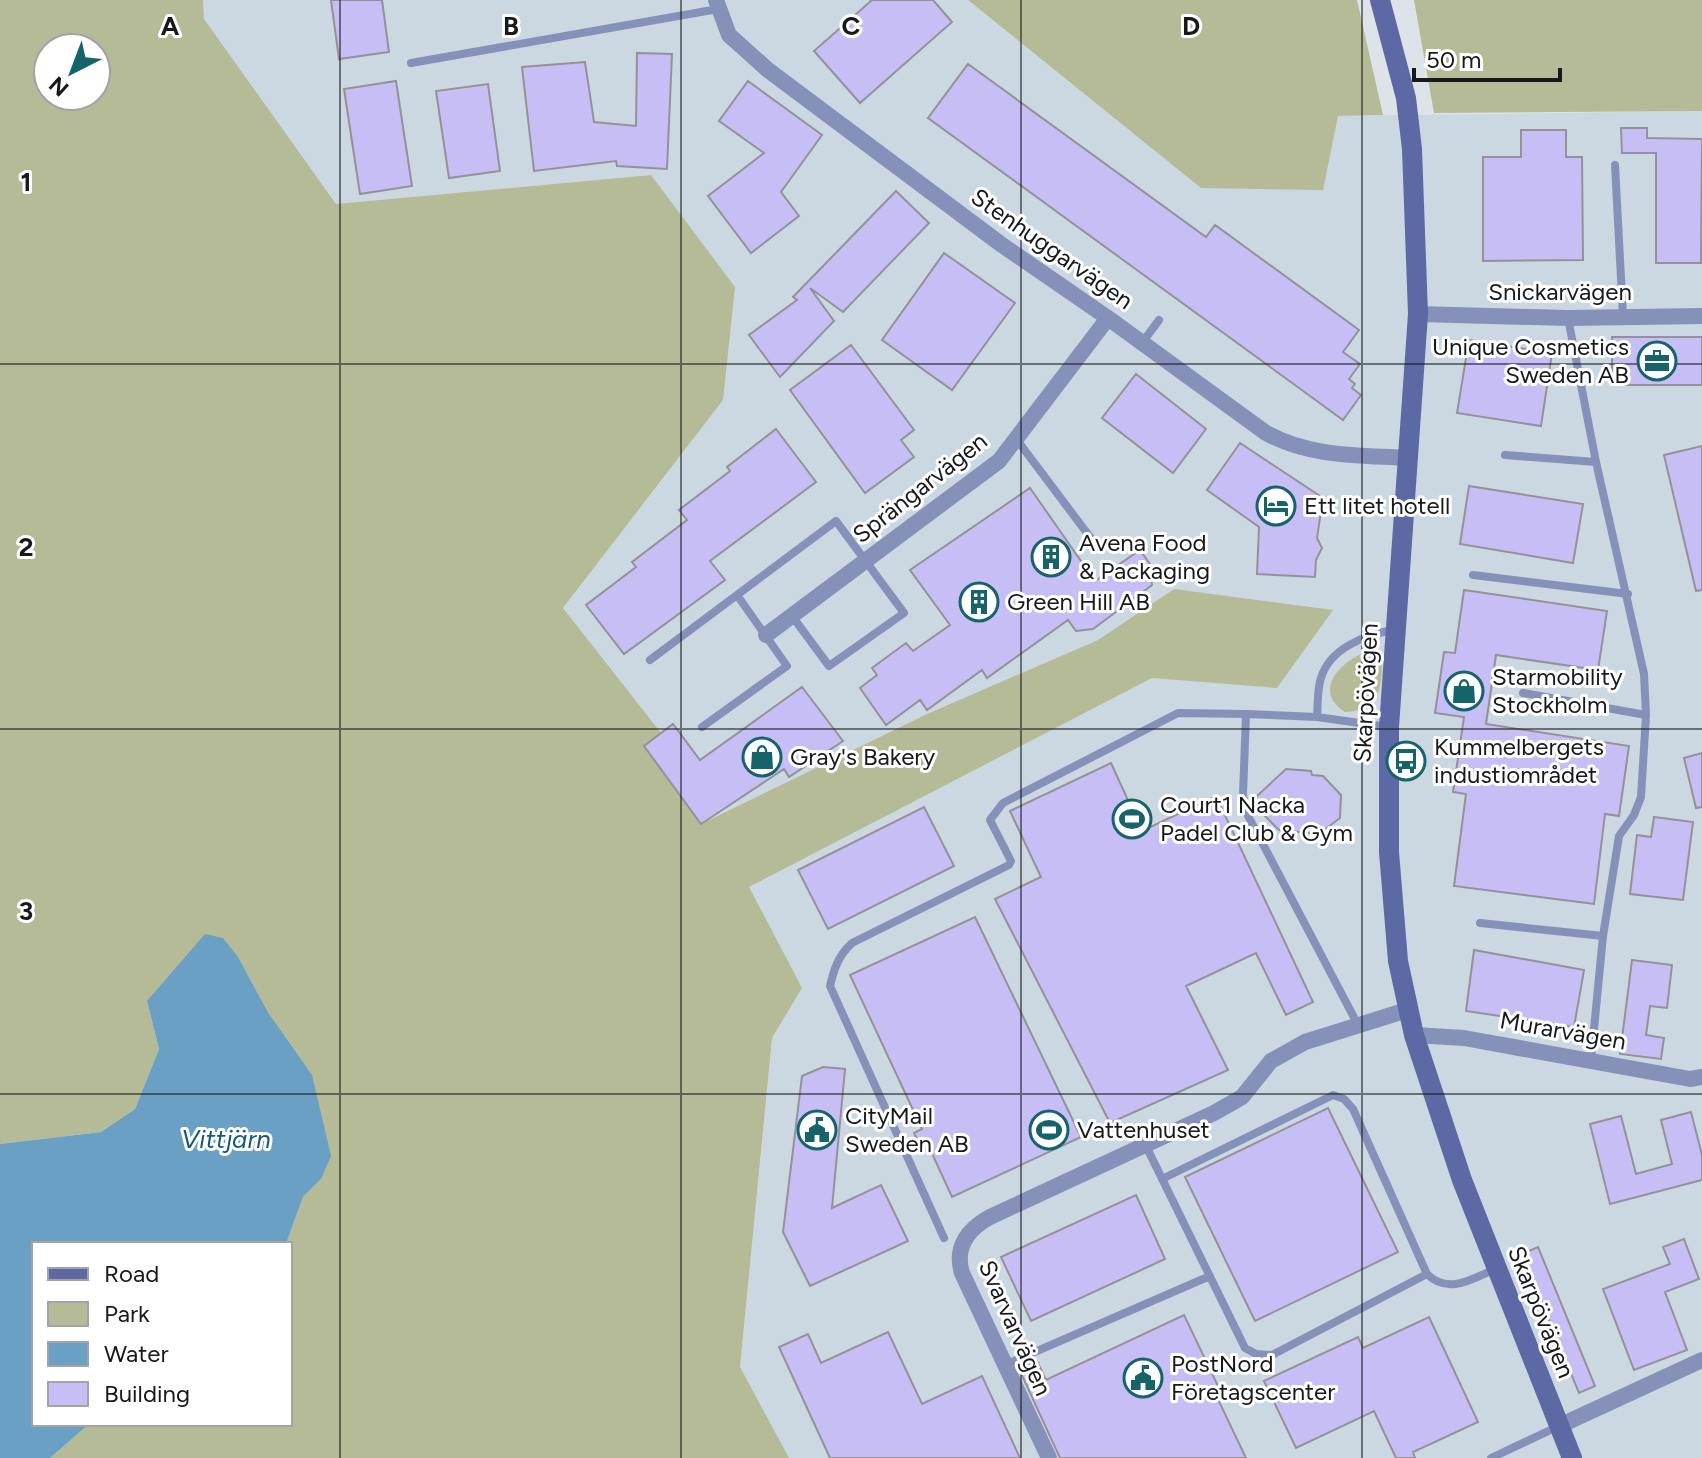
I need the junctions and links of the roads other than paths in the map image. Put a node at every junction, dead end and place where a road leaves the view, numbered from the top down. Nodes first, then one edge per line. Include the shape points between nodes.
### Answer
1 (1380, 0) edge
2 (717, 4) edge
3 (411, 63) dead end
4 (1615, 165) dead end
5 (1418, 314) junction
6 (1623, 316) junction
7 (1702, 316) edge
8 (1108, 318) junction
9 (1568, 318) junction
10 (1159, 320) dead end
11 (1142, 343) junction
12 (1017, 440) junction
13 (1505, 455) dead end
14 (1407, 458) junction
15 (1596, 462) junction
16 (1093, 541) dead end
17 (865, 560) junction
18 (1473, 575) dead end
19 (1628, 594) junction
20 (737, 595) junction
21 (792, 616) junction
22 (1395, 630) junction
23 (766, 635) junction
24 (650, 660) dead end
25 (1523, 693) dead end
26 (1246, 714) junction
27 (1646, 715) junction
28 (1317, 717) junction
29 (702, 727) dead end
30 (1389, 727) junction
31 (1480, 923) dead end
32 (1603, 936) junction
33 (1407, 1010) junction
34 (1358, 1025) junction
35 (1414, 1035) junction
36 (1591, 1060) junction
37 (1702, 1077) edge
38 (1145, 1145) junction
39 (1162, 1179) junction
40 (944, 1238) dead end
41 (1495, 1269) junction
42 (1427, 1274) junction
43 (1210, 1276) junction
44 (1702, 1360) edge
45 (1005, 1366) junction
46 (1559, 1426) junction
47 (1049, 1458) edge
48 (1491, 1458) edge
49 (1572, 1458) edge

1 - 5 street, Skarpövägen via 1406,98
2 - 3 lane
2 - 8 street, Stenhuggarvägen via 729,35 768,70
4 - 6 lane
5 - 9 street, Snickarvägen
5 - 14 street, Skarpövägen
6 - 7 street, Snickarvägen
6 - 9 street, Snickarvägen
8 - 11 street, Stenhuggarvägen
8 - 12 street, Sprängarvägen
9 - 15 lane
10 - 11 lane
11 - 14 street, Stenhuggarvägen via 1280,441 1317,453
12 - 16 lane
12 - 17 street, Sprängarvägen via 999,461
13 - 15 lane
14 - 22 street, Skarpövägen
15 - 19 lane
17 - 20 lane via 836,521
17 - 21 street, Sprängarvägen
17 - 21 lane via 904,613 829,666
18 - 19 lane
19 - 27 lane via 1644,674
20 - 23 lane
20 - 24 lane
21 - 23 street, Sprängarvägen
22 - 28 lane via 1366,636 1331,659 1320,680
22 - 30 street, Skarpövägen
23 - 29 lane via 787,666
25 - 27 lane
26 - 28 lane
26 - 34 lane via 1246,812 1322,944
26 - 40 lane via 1178,713 1003,803 990,820 1009,865 852,943 834,967 830,986
27 - 32 lane via 1641,797 1619,836
28 - 30 lane
30 - 33 street, Skarpövägen via 1389,852
31 - 32 lane
32 - 36 lane
33 - 34 street, Svarvarvägen
33 - 35 street, Skarpövägen
34 - 38 street, Svarvarvägen via 1305,1042 1271,1061 1242,1097
35 - 36 street, Murarvägen via 1464,1038
35 - 41 street, Skarpövägen
36 - 37 street, Murarvägen
38 - 39 lane
38 - 45 street, Svarvarvägen via 990,1217 962,1243 962,1273
39 - 42 lane via 1333,1095 1353,1109
39 - 43 lane
41 - 42 lane via 1453,1285 1442,1285
41 - 46 street, Skarpövägen
42 - 43 lane via 1272,1355 1245,1348
43 - 45 lane
44 - 46 street
45 - 47 street, Svarvarvägen
46 - 48 lane
46 - 49 street, Skarpövägen

